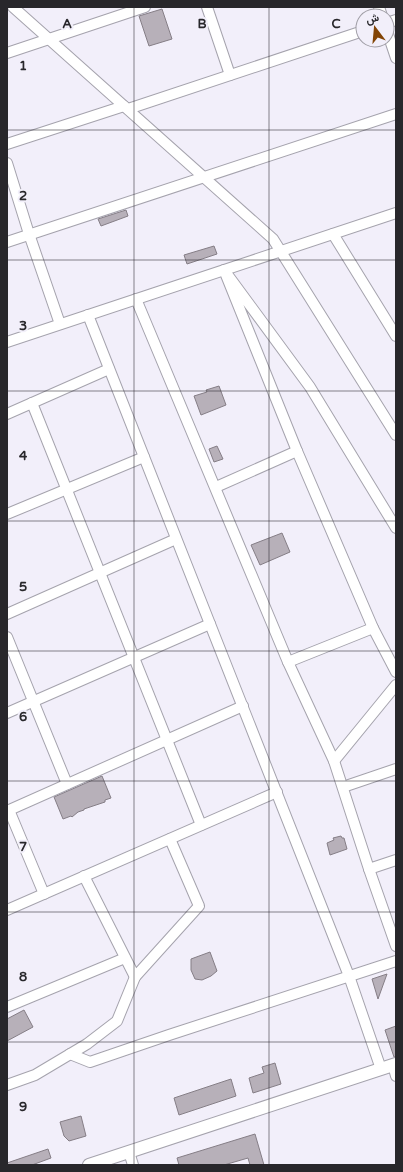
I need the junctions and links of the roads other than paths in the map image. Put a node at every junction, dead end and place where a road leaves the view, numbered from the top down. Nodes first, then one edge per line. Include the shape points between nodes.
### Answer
1 (13, 7) edge
2 (145, 7) edge
3 (207, 7) edge
4 (355, 34) edge
5 (49, 39) junction
6 (393, 48) edge
7 (7, 53) edge
8 (396, 58) edge
9 (230, 75) junction
10 (126, 108) junction
11 (396, 114) edge
12 (7, 144) edge
13 (7, 164) edge
14 (203, 176) junction
15 (396, 213) edge
16 (29, 234) junction
17 (333, 234) junction
18 (7, 242) edge
19 (281, 251) junction
20 (224, 270) junction
21 (136, 299) junction
22 (88, 315) junction
23 (60, 324) junction
24 (396, 336) edge
25 (7, 342) edge
26 (109, 369) junction
27 (32, 403) junction
28 (7, 414) edge
29 (396, 435) edge
30 (297, 451) junction
31 (144, 456) junction
32 (216, 487) junction
33 (67, 489) junction
34 (7, 514) edge
35 (396, 528) edge
36 (176, 538) junction
37 (100, 572) junction
38 (7, 614) edge
39 (210, 624) junction
40 (373, 628) junction
41 (7, 637) edge
42 (134, 657) junction
43 (288, 662) junction
44 (396, 672) edge
45 (396, 685) edge
46 (33, 702) junction
47 (243, 706) junction
48 (7, 713) edge
49 (167, 740) junction
50 (334, 761) junction
51 (396, 769) edge
52 (68, 784) junction
53 (343, 787) junction
54 (277, 792) junction
55 (8, 811) edge
56 (201, 825) junction
57 (170, 839) junction
58 (396, 860) edge
59 (369, 869) junction
60 (84, 876) junction
61 (44, 894) junction
62 (7, 910) edge
63 (396, 946) edge
64 (125, 958) junction
65 (396, 960) edge
66 (349, 976) junction
67 (135, 977) junction
68 (7, 1007) edge
69 (70, 1054) junction
70 (391, 1069) edge
71 (7, 1085) edge
72 (129, 1152) junction
73 (89, 1165) edge
74 (133, 1165) edge

1 - 5 street
2 - 5 street
3 - 9 street
4 - 9 street
5 - 7 street
5 - 10 street
6 - 8 street
9 - 10 street
10 - 12 street
10 - 14 street
11 - 14 street
13 - 16 street
14 - 16 street
14 - 19 street via 273,239
15 - 17 street
16 - 18 street
16 - 23 street
17 - 19 street
17 - 24 street
19 - 20 street
19 - 29 street
20 - 21 street
20 - 30 street
20 - 35 street via 310,387
21 - 22 street
21 - 32 street
22 - 23 street
22 - 26 street
23 - 25 street
26 - 27 street
26 - 31 street
27 - 28 street
27 - 33 street
30 - 32 street
30 - 40 street
31 - 33 street
31 - 36 street
32 - 43 street
33 - 34 street
33 - 37 street
36 - 37 street
36 - 39 street
37 - 38 street
37 - 42 street
39 - 42 street
39 - 47 street
40 - 43 street
40 - 44 street
41 - 46 street
42 - 46 street
42 - 49 street
43 - 50 street
45 - 50 street
46 - 48 street
46 - 52 street
47 - 49 street
47 - 54 street
49 - 52 street
49 - 56 street
50 - 53 street
51 - 53 street
52 - 55 street
53 - 59 street
54 - 56 street
54 - 66 street
55 - 61 street
56 - 57 street
57 - 60 street
57 - 67 street via 200,906
58 - 59 street
59 - 63 street
60 - 61 street
60 - 64 street
61 - 62 street
64 - 67 street
64 - 68 street
65 - 66 street
66 - 69 street via 90,1062
66 - 70 street
67 - 69 street via 117,1021
69 - 71 street via 35,1074
70 - 72 street
72 - 73 street
72 - 74 street

